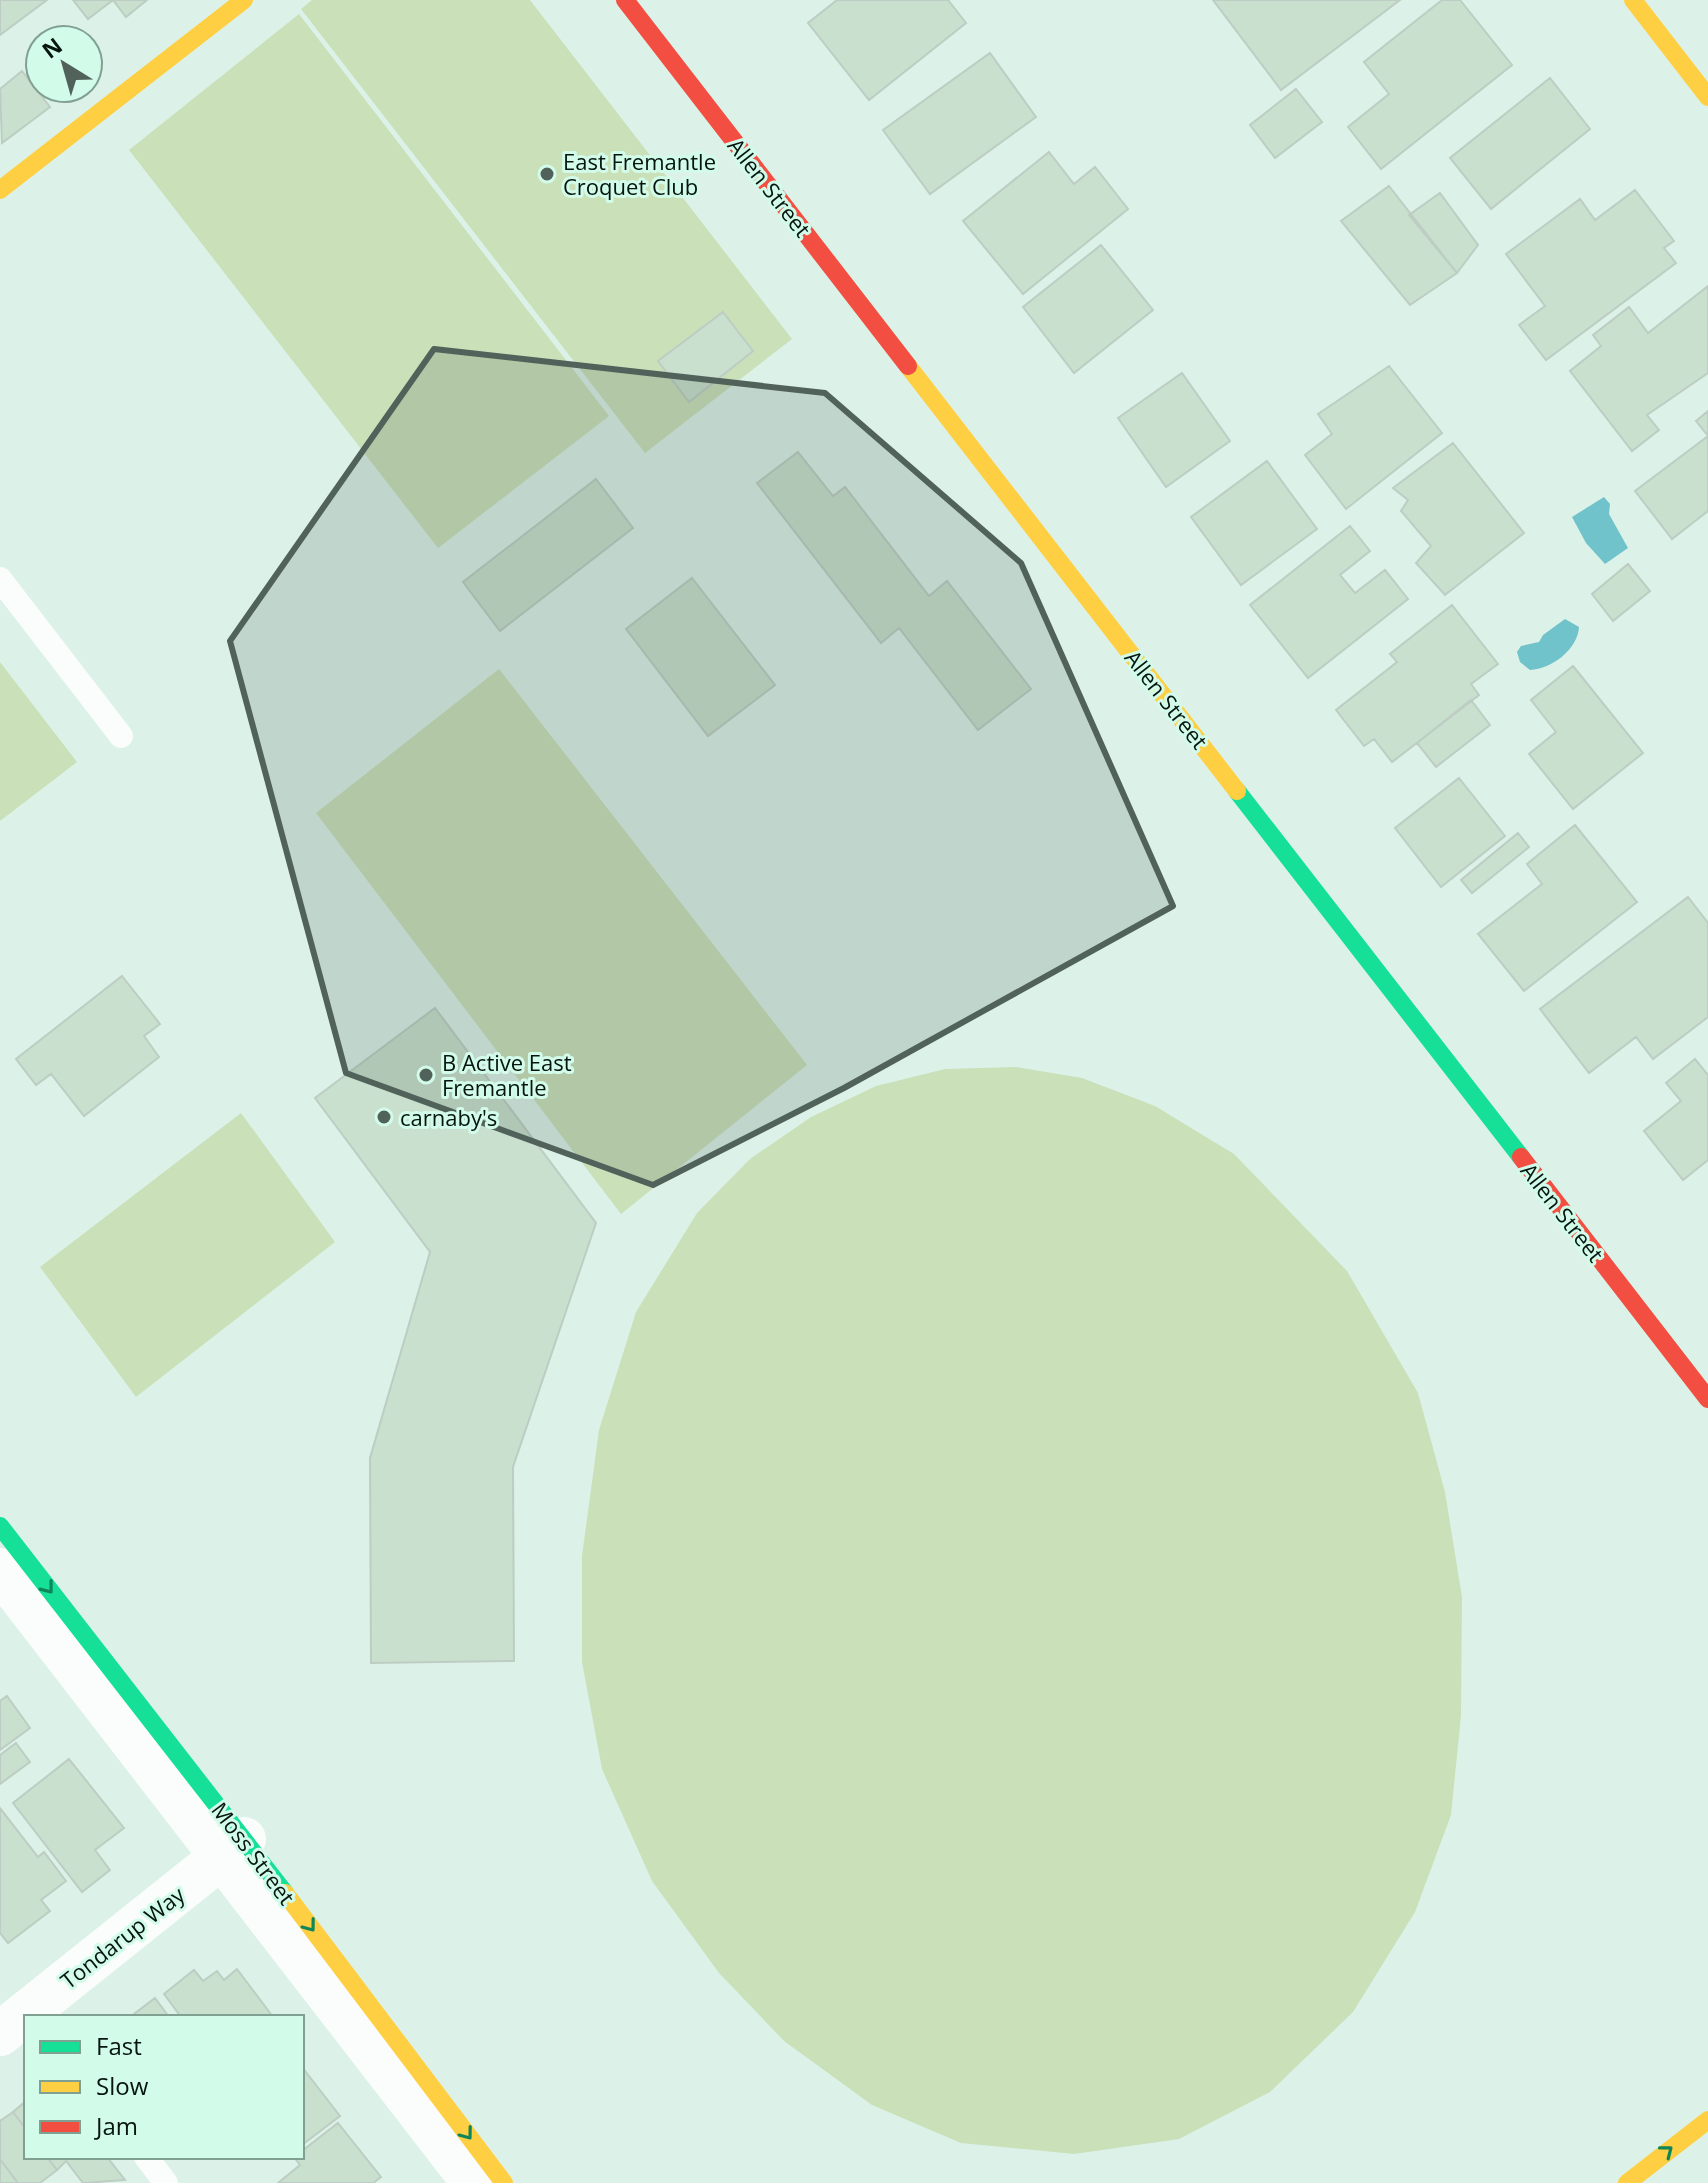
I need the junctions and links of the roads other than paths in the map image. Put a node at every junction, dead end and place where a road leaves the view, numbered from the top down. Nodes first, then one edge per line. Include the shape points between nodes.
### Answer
1 (244, 0) edge
2 (625, 0) edge
3 (1633, 0) edge
4 (1708, 97) edge
5 (0, 190) edge
6 (0, 579) edge
7 (121, 736) dead end
8 (1708, 1399) edge
9 (0, 1526) edge
10 (0, 1570) edge
11 (233, 1848) junction
12 (30, 2015) edge
13 (1708, 2120) edge
14 (148, 2159) edge
15 (166, 2183) edge
16 (474, 2183) edge
17 (504, 2183) edge
18 (1627, 2183) edge

1 - 5 street
2 - 8 street, Allen Street
3 - 4 street
6 - 7 lane
9 -> 11 street, Moss Street
10 - 11 street, Moss Street
11 - 12 street, Tondarup Way
11 - 16 street, Moss Street
11 -> 17 street, Moss Street
18 -> 13 street
14 - 15 lane

